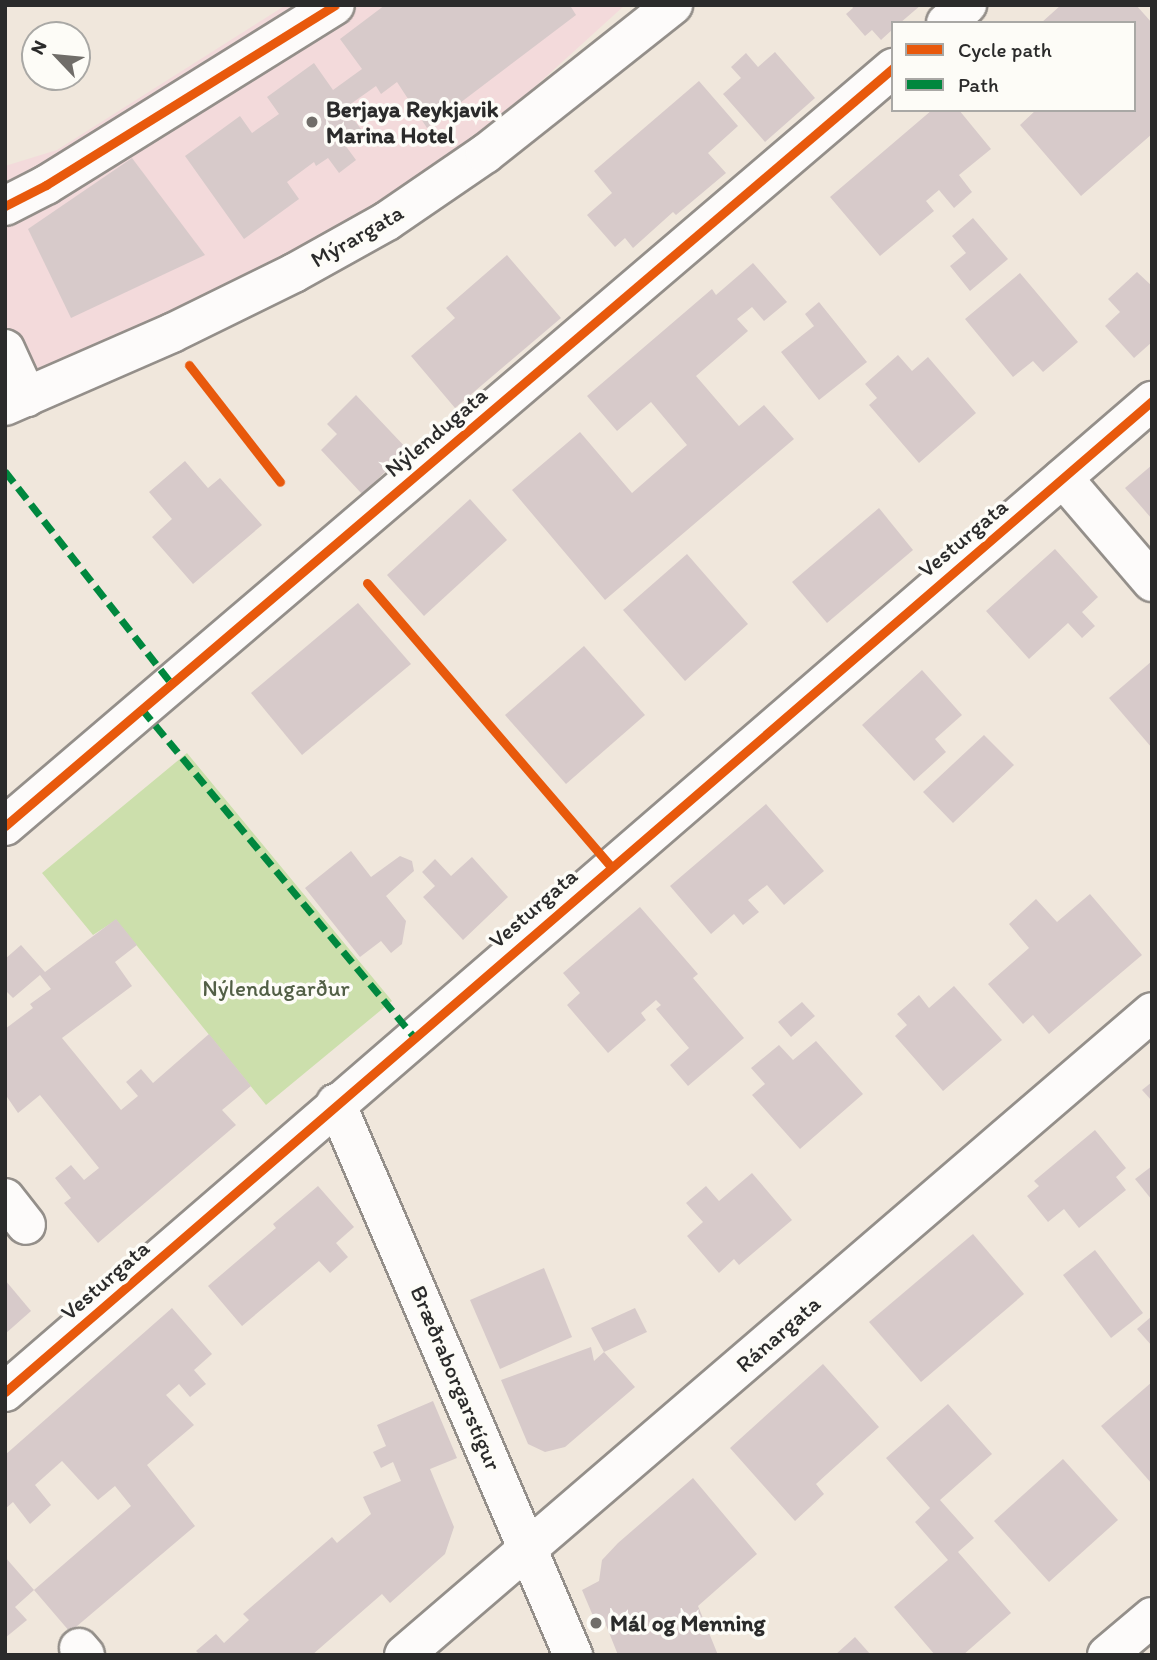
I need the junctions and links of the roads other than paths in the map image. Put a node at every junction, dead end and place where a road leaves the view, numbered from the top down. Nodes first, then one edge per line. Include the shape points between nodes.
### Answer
1 (335, 5) edge
2 (673, 5) edge
3 (967, 5) edge
4 (948, 21) edge
5 (891, 70) edge
6 (5, 206) edge
7 (5, 349) edge
8 (1152, 401) edge
9 (16, 402) edge
10 (1063, 478) junction
11 (1152, 582) edge
12 (5, 826) edge
13 (1152, 1012) edge
14 (336, 1103) junction
15 (5, 1392) edge
16 (527, 1548) junction
17 (1152, 1617) edge
18 (404, 1655) edge
19 (573, 1655) edge
20 (1107, 1655) edge

1 - 6 street via 58,178
2 - 9 street, Mýrargata via 485,153 387,221 184,327
3 - 4 street
5 - 12 street, Nýlendugata
7 - 9 street
8 - 10 street, Vesturgata
10 - 11 street
10 - 14 street, Vesturgata
13 - 16 street, Ránargata
14 - 15 street, Vesturgata
14 - 16 street, Bræðraborgarstígur
16 - 18 street, Ránargata
16 - 19 street, Bræðraborgarstígur
17 - 20 street

